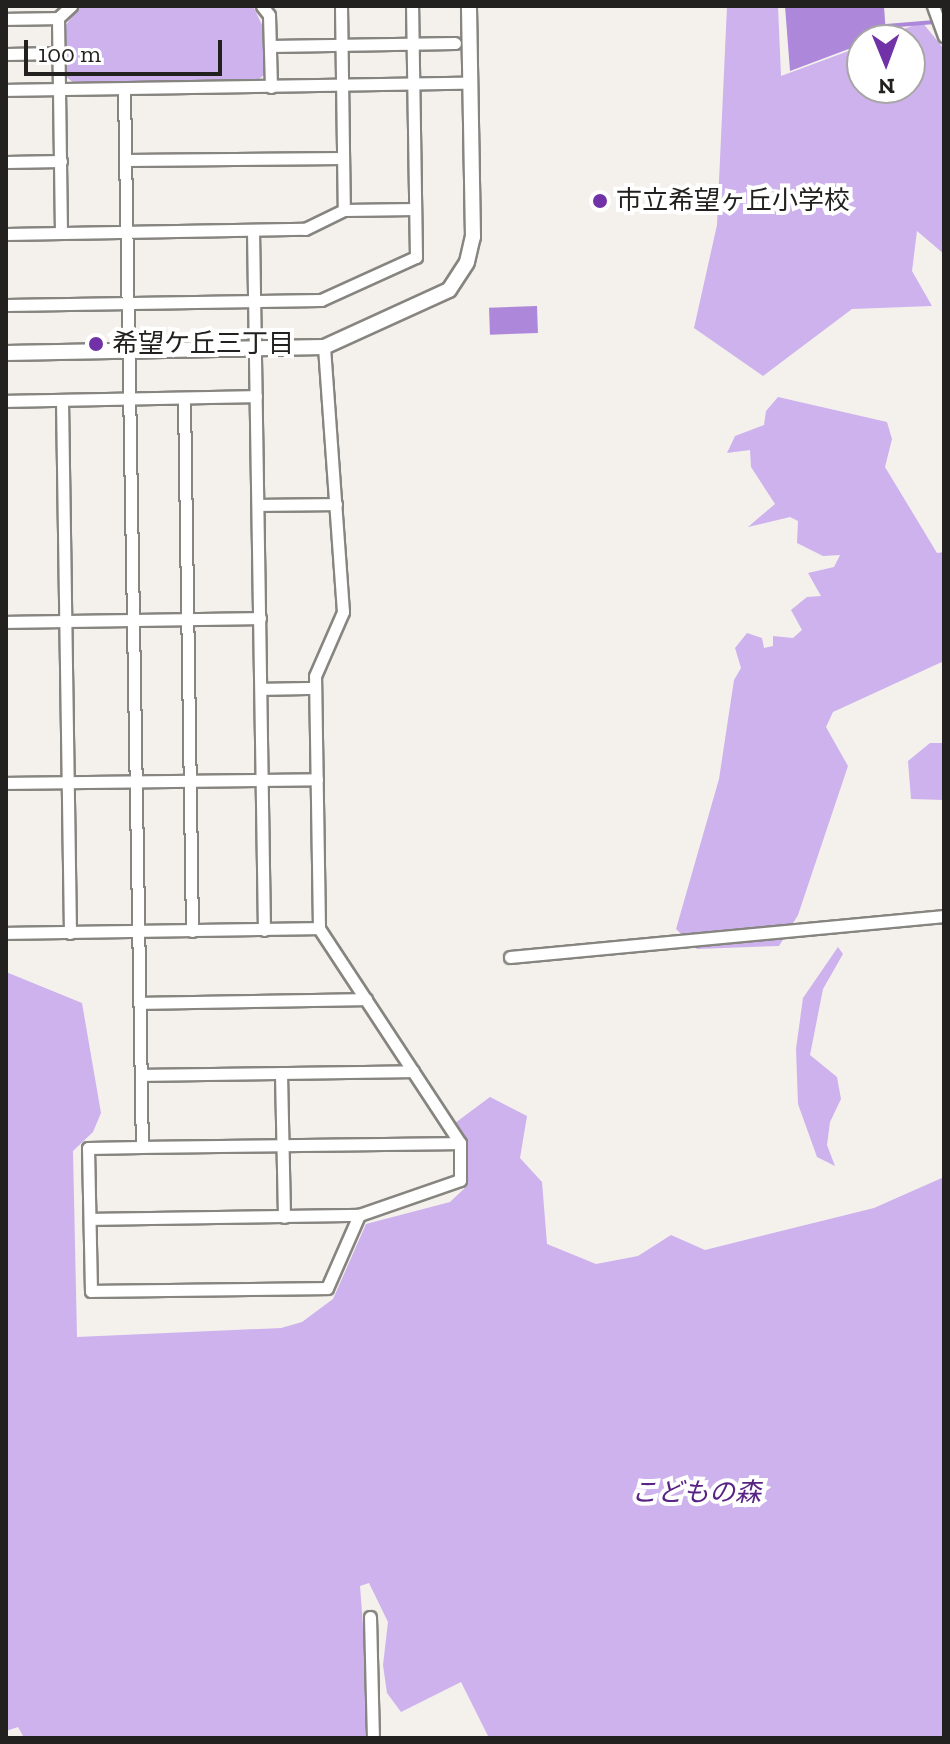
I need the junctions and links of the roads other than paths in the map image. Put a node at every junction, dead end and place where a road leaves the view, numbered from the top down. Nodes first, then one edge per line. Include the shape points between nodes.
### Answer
1 (71, 6) edge
2 (262, 6) edge
3 (341, 6) edge
4 (412, 6) edge
5 (469, 6) edge
6 (934, 10) edge
7 (58, 18) junction
8 (6, 19) edge
9 (942, 34) edge
10 (455, 43) dead end
11 (413, 44) junction
12 (342, 45) junction
13 (270, 46) junction
14 (59, 53) junction
15 (6, 54) edge
16 (471, 83) junction
17 (342, 84) junction
18 (414, 84) junction
19 (271, 87) junction
20 (60, 89) junction
21 (124, 89) junction
22 (6, 90) edge
23 (343, 158) junction
24 (126, 160) junction
25 (61, 161) junction
26 (6, 162) edge
27 (415, 209) junction
28 (344, 210) junction
29 (253, 230) junction
30 (128, 232) junction
31 (61, 233) junction
32 (6, 234) edge
33 (255, 302) junction
34 (129, 303) junction
35 (6, 305) edge
36 (324, 347) junction
37 (255, 349) junction
38 (129, 351) junction
39 (6, 353) edge
40 (256, 396) junction
41 (131, 398) junction
42 (184, 398) junction
43 (62, 400) junction
44 (6, 401) edge
45 (336, 504) junction
46 (258, 505) junction
47 (260, 618) junction
48 (187, 619) junction
49 (134, 620) junction
50 (66, 621) junction
51 (6, 622) edge
52 (315, 688) junction
53 (261, 689) junction
54 (262, 779) junction
55 (317, 779) junction
56 (136, 781) junction
57 (190, 781) junction
58 (6, 783) edge
59 (68, 783) junction
60 (944, 916) edge
61 (319, 928) junction
62 (264, 930) junction
63 (138, 931) junction
64 (192, 931) junction
65 (6, 933) edge
66 (70, 933) junction
67 (510, 957) dead end
68 (366, 999) junction
69 (140, 1003) junction
70 (413, 1071) junction
71 (281, 1073) junction
72 (141, 1075) junction
73 (460, 1143) junction
74 (283, 1145) junction
75 (142, 1147) junction
76 (359, 1215) junction
77 (284, 1217) junction
78 (90, 1219) junction
79 (370, 1617) dead end
80 (373, 1738) edge

1 - 7 street
2 - 13 street via 269,15
3 - 12 street
4 - 11 street
5 - 16 street
6 - 9 street
7 - 8 street
7 - 14 street
10 - 11 street
11 - 12 street
11 - 18 street
12 - 13 street
12 - 17 street
13 - 19 street
14 - 15 street
14 - 20 street
16 - 18 street
16 - 36 street via 473,237 459,279 439,298
17 - 18 street
17 - 19 street
17 - 23 street
18 - 27 street
19 - 21 street
20 - 21 street
20 - 22 street
20 - 25 street
21 - 24 street
23 - 24 street
23 - 28 street
24 - 30 street
25 - 26 street
25 - 31 street
27 - 28 street
27 - 33 street via 416,257 321,300
28 - 29 street via 305,229
29 - 30 street
29 - 33 street
30 - 31 street
30 - 34 street
31 - 32 street
33 - 34 street
33 - 37 street
34 - 35 street
34 - 38 street
36 - 37 street
36 - 45 street
37 - 38 street
37 - 40 street
38 - 39 street
38 - 41 street
40 - 42 street
40 - 46 street
41 - 42 street
41 - 43 street
41 - 49 street
42 - 48 street
43 - 44 street
43 - 50 street
45 - 46 street
45 - 52 street via 343,612
46 - 47 street
47 - 48 street
47 - 53 street
48 - 49 street
48 - 57 street
49 - 50 street
49 - 56 street
50 - 51 street
50 - 59 street
52 - 53 street
52 - 55 street
53 - 54 street
54 - 55 street
54 - 57 street
54 - 62 street
55 - 61 street
56 - 57 street
56 - 59 street
56 - 63 street
57 - 64 street
58 - 59 street
59 - 66 street
60 - 67 street
61 - 62 street
61 - 68 street
62 - 64 street
63 - 64 street
63 - 66 street
63 - 69 street
65 - 66 street
68 - 69 street
68 - 70 street
69 - 72 street
70 - 71 street
70 - 73 street
71 - 72 street
71 - 74 street
72 - 75 street
73 - 74 street
73 - 76 street via 460,1180
74 - 75 street
74 - 77 street
75 - 78 street via 88,1148
76 - 77 street
76 - 78 street via 327,1288 91,1291
77 - 78 street
79 - 80 street

